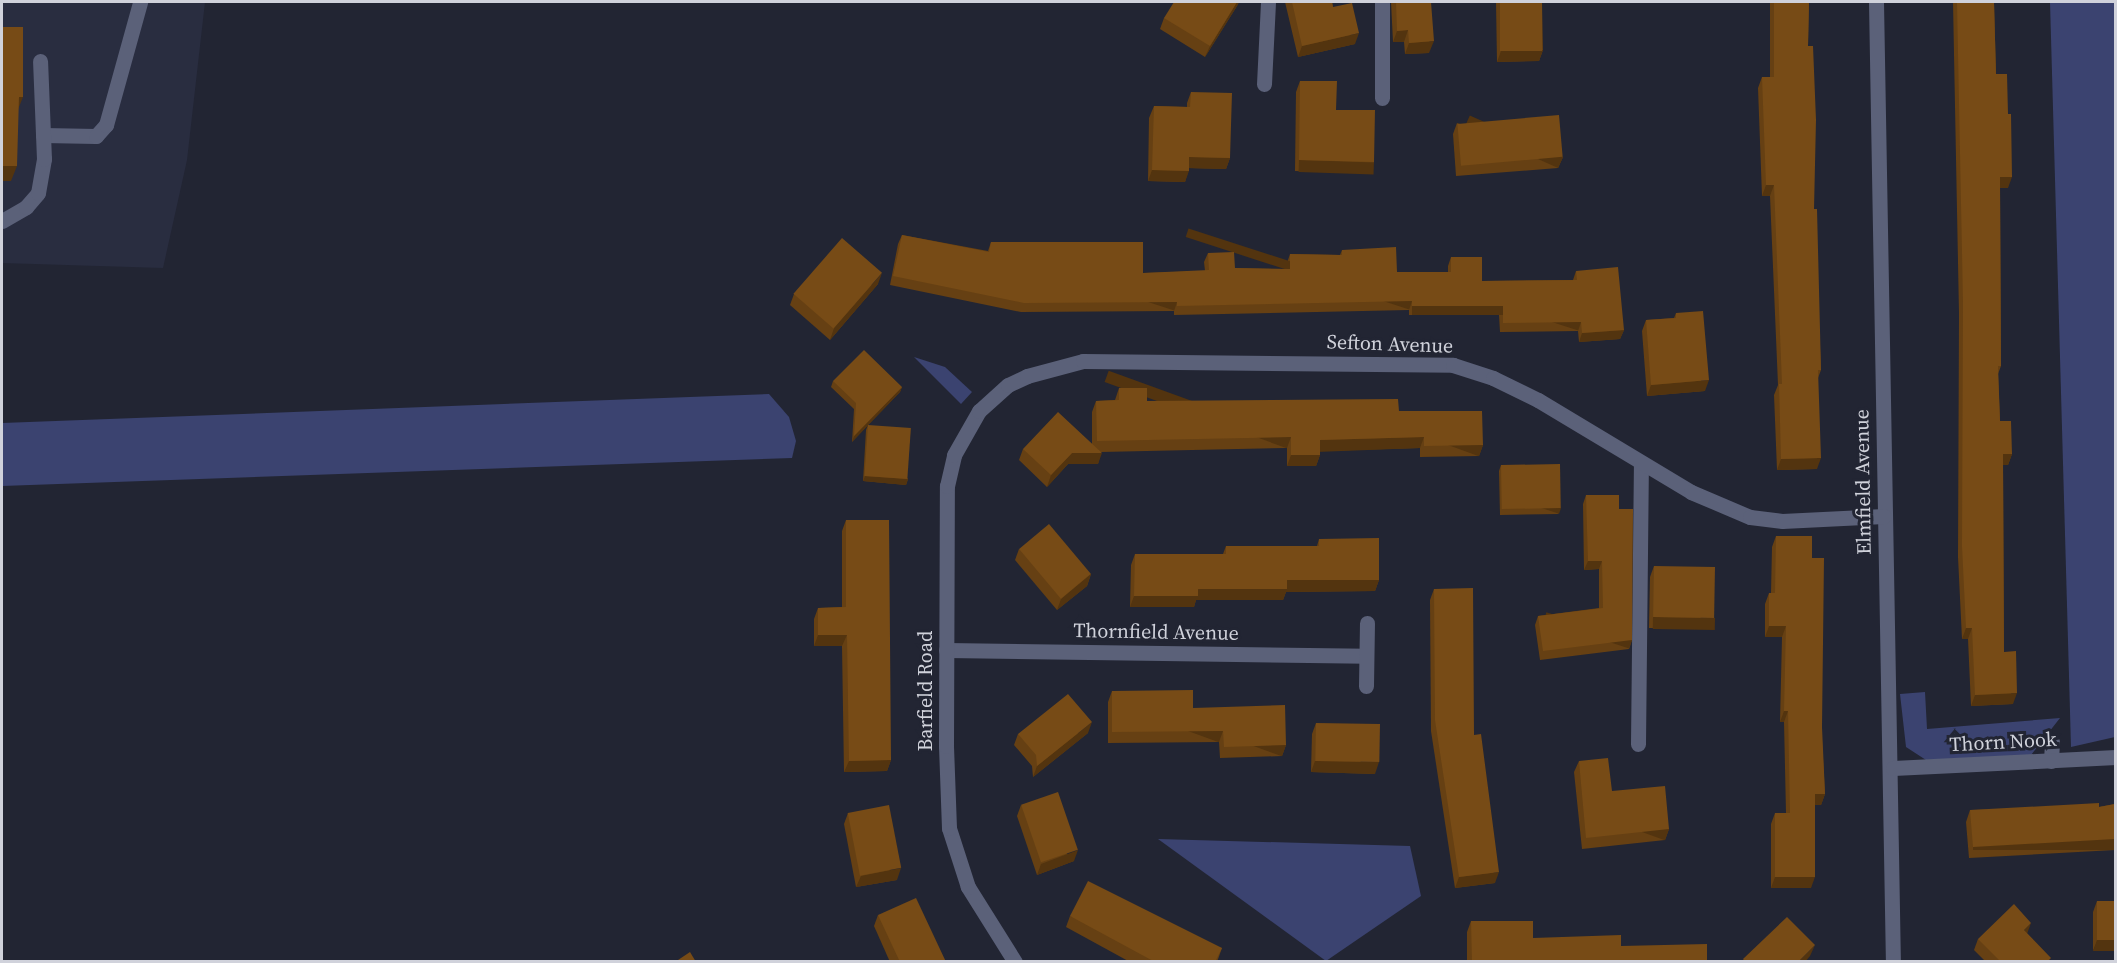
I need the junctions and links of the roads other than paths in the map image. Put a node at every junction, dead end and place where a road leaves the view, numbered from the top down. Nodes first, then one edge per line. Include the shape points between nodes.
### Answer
1 (140, 2) edge
2 (1268, 2) edge
3 (1382, 2) edge
4 (1876, 2) edge
5 (40, 61) dead end
6 (1264, 84) dead end
7 (1382, 98) dead end
8 (43, 135) junction
9 (2, 221) edge
10 (980, 411) joint
11 (1641, 464) junction
12 (1884, 516) junction
13 (1367, 623) dead end
14 (946, 650) junction
15 (1366, 656) junction
16 (1366, 686) dead end
17 (2052, 742) dead end
18 (1638, 744) dead end
19 (2115, 757) edge
20 (2051, 761) junction
21 (1893, 768) junction
22 (1015, 962) edge
23 (1893, 962) edge

1 - 8 street via 106,125 96,136
2 - 6 street
3 - 7 street
4 - 12 street, Elmfield Avenue
5 - 8 street
8 - 9 street via 44,159 38,193 26,207
10 - 11 street, Sefton Avenue via 1008,385 1083,361 1453,365 1538,400
10 - 14 street, Barfield Road via 954,455 947,486
11 - 12 street, Sefton Avenue via 1691,492 1750,517 1782,521
11 - 18 street
12 - 21 street, Elmfield Avenue
13 - 15 street
14 - 15 street, Thornfield Avenue
14 - 22 street, Barfield Road via 950,828 968,886
15 - 16 street
17 - 20 street
19 - 20 street, Thorn Nook
20 - 21 street, Thorn Nook
21 - 23 street, Elmfield Avenue

